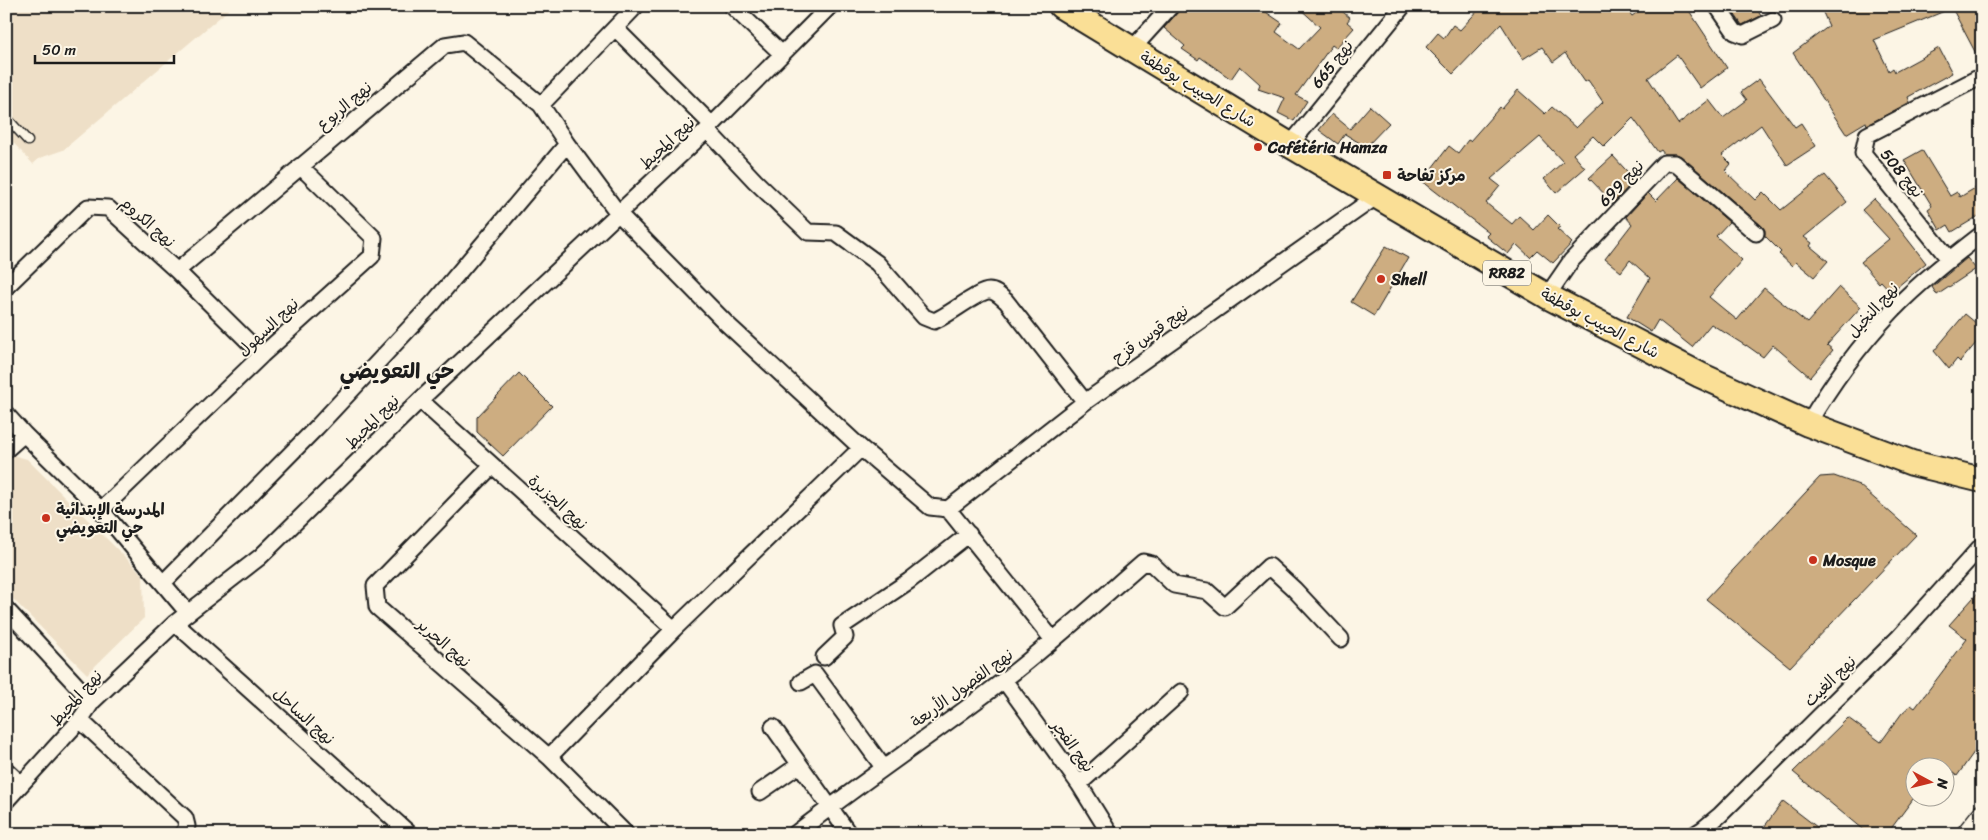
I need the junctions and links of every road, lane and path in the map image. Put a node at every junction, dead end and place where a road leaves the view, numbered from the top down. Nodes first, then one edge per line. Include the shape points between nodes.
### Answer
1 (636, 6) edge
2 (732, 6) edge
3 (830, 6) edge
4 (1061, 6) edge
5 (1171, 6) edge
6 (1402, 6) edge
7 (1717, 6) edge
8 (1773, 20) dead end
9 (615, 28) junction
10 (1132, 49) junction
11 (782, 54) junction
12 (1982, 76) edge
13 (541, 104) junction
14 (6, 117) edge
15 (710, 127) junction
16 (28, 140) dead end
17 (566, 144) junction
18 (1290, 146) junction
19 (300, 166) junction
20 (1377, 196) junction
21 (618, 212) junction
22 (1756, 233) dead end
23 (1982, 234) edge
24 (1949, 259) junction
25 (177, 271) junction
26 (6, 287) edge
27 (1547, 296) junction
28 (262, 355) junction
29 (420, 400) junction
30 (1085, 402) junction
31 (6, 414) edge
32 (1808, 424) junction
33 (24, 434) junction
34 (861, 448) junction
35 (6, 450) edge
36 (492, 466) junction
37 (1982, 480) edge
38 (948, 509) junction
39 (101, 510) junction
40 (969, 534) junction
41 (1982, 545) edge
42 (164, 582) junction
43 (6, 609) edge
44 (188, 613) junction
45 (175, 623) junction
46 (674, 629) junction
47 (1341, 639) dead end
48 (1053, 640) junction
49 (824, 657) dead end
50 (1004, 680) junction
51 (801, 682) dead end
52 (1180, 692) dead end
53 (92, 702) junction
54 (80, 720) junction
55 (773, 728) dead end
56 (549, 757) junction
57 (799, 765) junction
58 (882, 767) junction
59 (6, 770) edge
60 (21, 784) junction
61 (1079, 784) junction
62 (760, 792) dead end
63 (6, 801) edge
64 (829, 807) junction
65 (1982, 814) edge
66 (183, 834) edge
67 (410, 834) edge
68 (626, 834) edge
69 (795, 834) edge
70 (849, 834) edge
71 (1110, 834) edge
72 (1695, 834) edge
73 (1966, 834) edge

1 - 9 street
2 - 11 street
3 - 11 street, نهج المحيط
4 - 10 main road, شارع الحبيب بوقطفة / RR82
5 - 10 street
6 - 18 street, نهج 665
7 - 8 street via 1735,32 1743,35
9 - 13 street
9 - 15 street
10 - 18 main road, شارع الحبيب بوقطفة / RR82
11 - 15 street, نهج المحيط
12 - 24 street, نهج 508 via 1867,135 1863,153
13 - 17 street, نهج الربوع
13 - 19 street, نهج الربوع via 464,42 445,44
14 - 16 lane
15 - 21 street, نهج المحيط
15 - 30 street via 755,181 808,232 836,233 843,238 877,264 924,317 934,321 981,294 996,293 1006,301
17 - 21 street, نهج الربوع
17 - 42 street via 434,302
18 - 20 main road, شارع الحبيب بوقطفة / RR82
19 - 25 street, نهج الربوع
19 - 28 street, نهج السهول via 374,238 372,256
20 - 27 main road, شارع الحبيب بوقطفة / RR82
20 - 30 street, نهج قوس قزح
21 - 29 street, نهج المحيط
21 - 34 street, نهج الربوع via 727,324
22 - 27 street, نهج 699 via 1675,163 1664,163 1571,261
23 - 24 street, نهج النخيل
24 - 32 street, نهج النخيل via 1892,311 1828,389
25 - 26 street, نهج الكروم via 108,208 88,207
25 - 28 street, نهج الكروم
27 - 32 main road, شارع الحبيب بوقطفة / RR82 via 1700,375
28 - 39 street, نهج السهول
29 - 36 street, نهج الجزيرة
29 - 44 street, نهج المحيط via 260,557
30 - 38 street, نهج قوس قزح
31 - 33 street
32 - 37 main road, شارع الحبيب بوقطفة / RR82 via 1912,463
33 - 35 street
33 - 39 street
34 - 38 street, نهج الربوع via 930,507
34 - 46 street
36 - 46 street, نهج الجزيرة
36 - 56 street, نهج الحرير via 375,586 377,607
38 - 40 street
39 - 42 street
40 - 48 street
40 - 49 street via 909,581 842,626 845,637
41 - 72 street, نهج الغيث via 1899,637 1720,815
42 - 44 street
43 - 53 street
44 - 45 street, نهج المحيط
45 - 53 street, نهج المحيط
45 - 67 street, نهج الساحل
46 - 56 street
47 - 48 street, نهج الفصول الأربعة via 1269,566 1225,607 1207,591 1174,585 1152,564 1143,562
48 - 50 street, نهج الفصول الأربعة
50 - 58 street, نهج الفصول الأربعة
50 - 61 street, نهج الفجر
51 - 58 street via 815,674
52 - 61 street
53 - 54 street, نهج المحيط
54 - 60 street, نهج المحيط
54 - 66 street via 185,818 187,826
55 - 57 street
56 - 68 street, نهج الحرير
57 - 62 street
57 - 64 street
58 - 64 street, نهج الفصول الأربعة
59 - 60 street
60 - 63 street, نهج المحيط
61 - 71 street, نهج الفجر
64 - 69 street, نهج الفصول الأربعة
64 - 70 street
65 - 73 street

